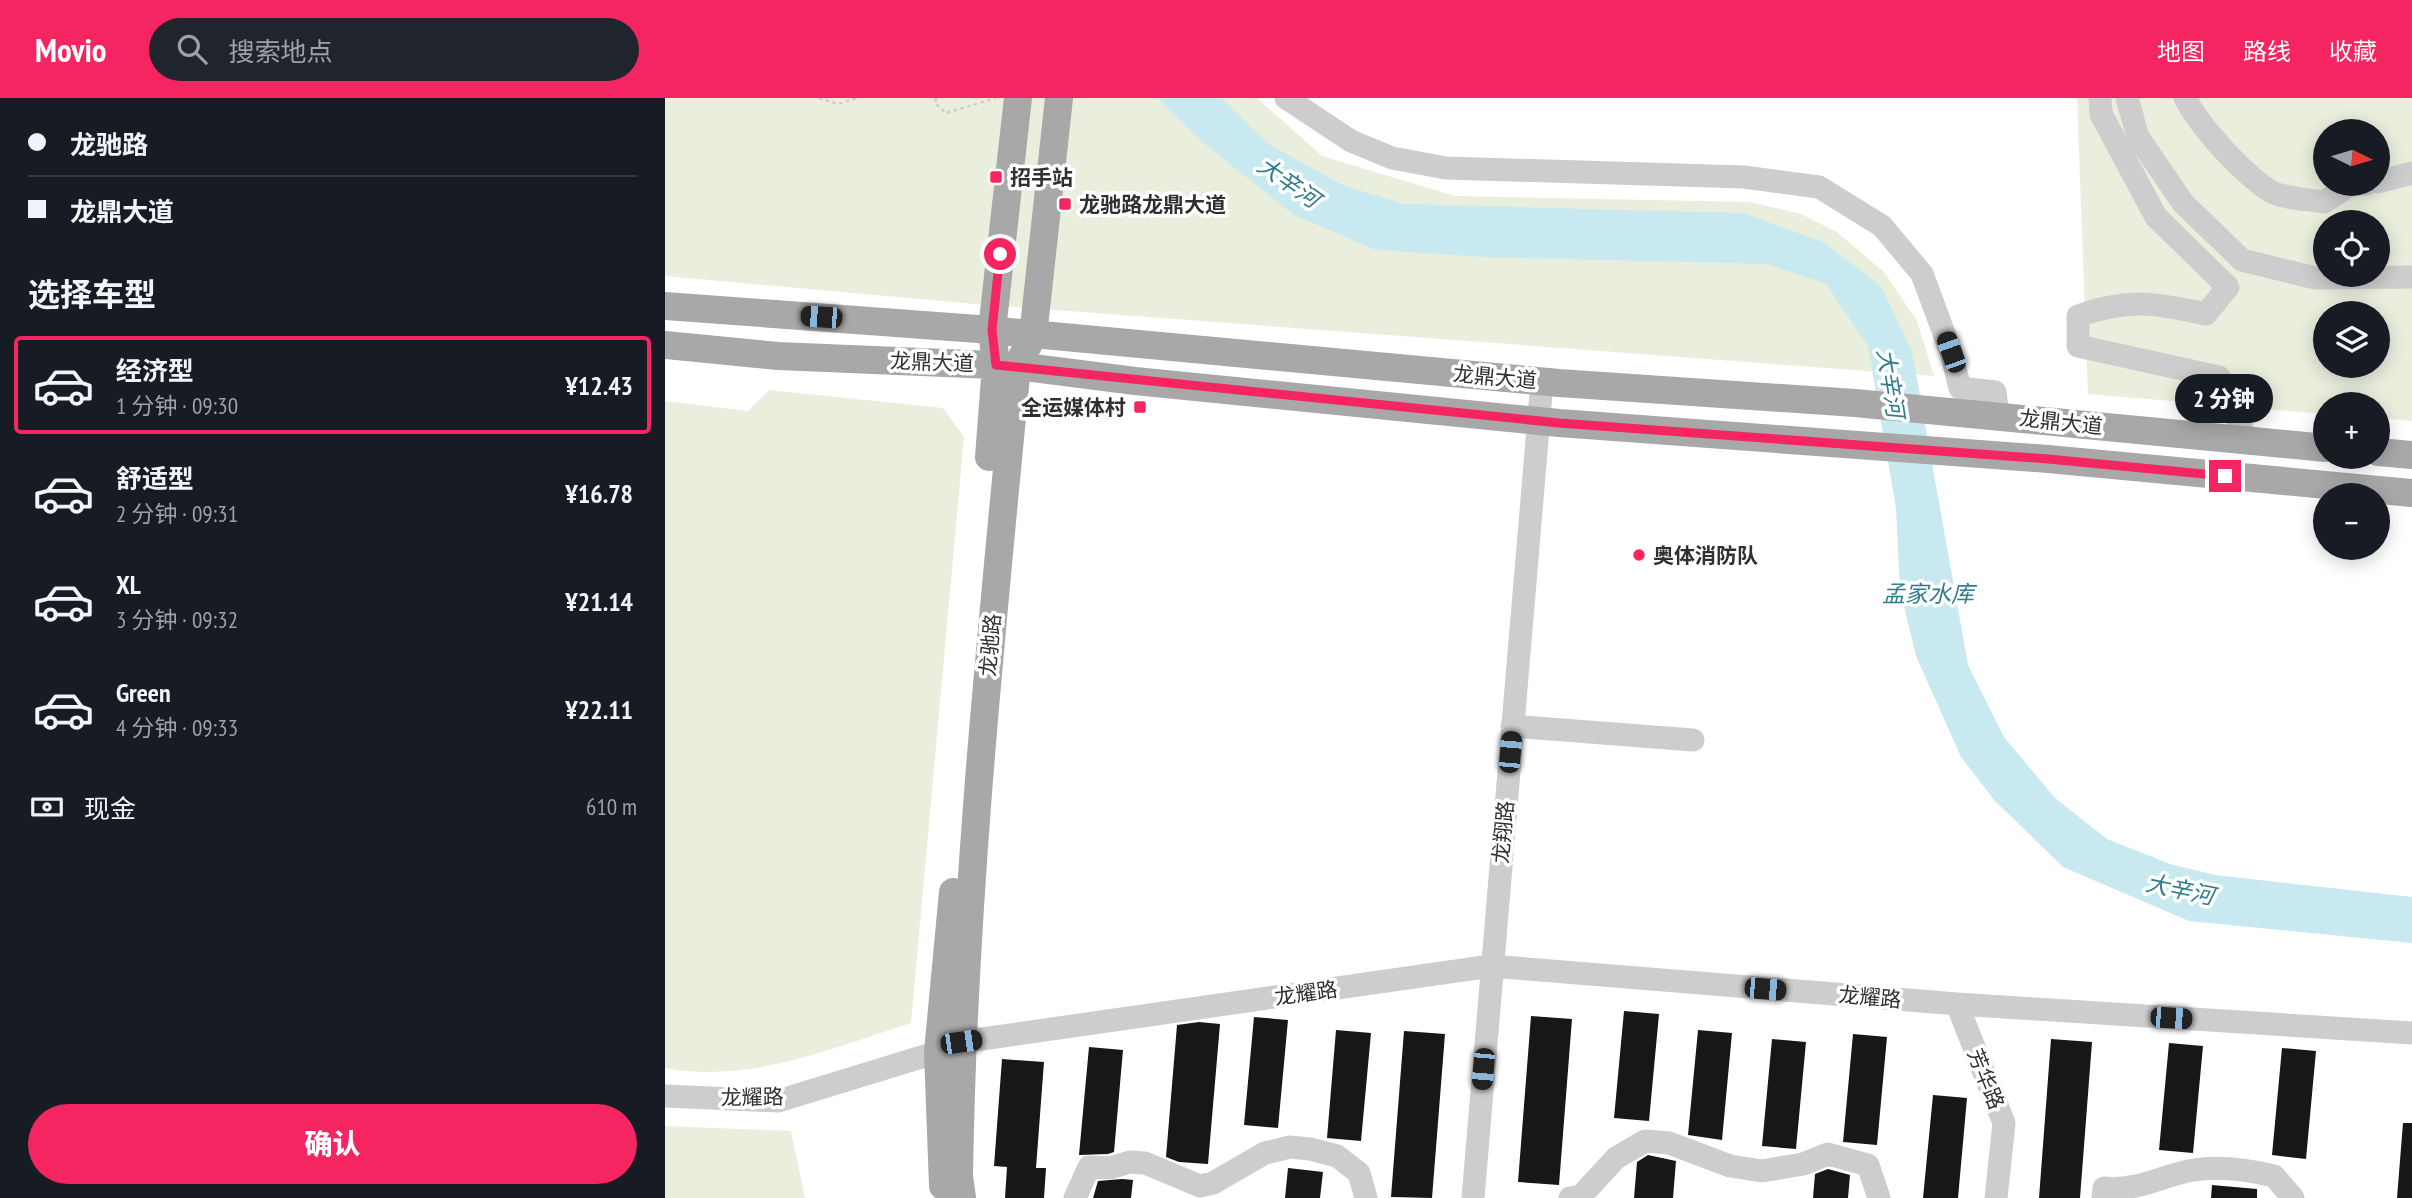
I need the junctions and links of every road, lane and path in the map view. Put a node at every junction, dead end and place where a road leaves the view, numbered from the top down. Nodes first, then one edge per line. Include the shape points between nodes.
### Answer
1 (819, 98) edge
2 (857, 98) edge
3 (936, 98) edge
4 (996, 98) edge
5 (1018, 98) edge
6 (1059, 98) edge
7 (1286, 98) edge
8 (2100, 98) edge
9 (2127, 98) edge
10 (2185, 98) edge
11 (2412, 173) edge
12 (2391, 179) edge
13 (2333, 196) edge
14 (2412, 277) edge
15 (665, 306) edge
16 (992, 330) junction
17 (1033, 336) junction
18 (665, 345) edge
19 (1006, 365) junction
20 (1542, 382) junction
21 (1998, 416) junction
22 (1539, 421) junction
23 (2248, 443) junction
24 (2313, 447) edge
25 (2390, 453) edge
26 (2412, 455) edge
27 (2412, 493) edge
28 (1512, 726) junction
29 (1693, 740) dead end
30 (1491, 966) junction
31 (1957, 1004) junction
32 (2412, 1033) edge
33 (950, 1047) junction
34 (665, 1096) edge
35 (945, 1198) edge
36 (962, 1198) edge
37 (1075, 1198) edge
38 (1366, 1198) edge
39 (1472, 1198) edge
40 (1570, 1198) edge
41 (1879, 1198) edge
42 (1996, 1198) edge
43 (2103, 1198) edge
44 (2293, 1198) edge

1 - 2 path via 838,104
3 - 4 path via 935,103 946,113
5 - 16 main road, 龙驰路
6 - 17 main road, 龙驰路
7 - 21 street via 1351,142 1392,158 1446,168 1744,177 1819,187 1882,226 1922,274 1961,388 1996,392
8 - 23 street via 2101,114 2156,217 2228,287 2206,314 2150,303 2112,304 2078,316 2078,346 2219,377
9 - 14 street via 2138,137 2183,203 2242,260 2315,278
10 - 13 street via 2194,116 2272,192 2324,202
11 - 12 street
15 - 16 main road, 龙鼎大道
16 - 17 main road, 龙鼎大道
16 - 19 main road, 龙驰路
17 - 19 main road, 龙驰路
17 - 20 main road, 龙鼎大道
18 - 19 main road, 龙鼎大道 via 778,356
19 - 22 main road, 龙鼎大道
19 - 33 main road, 龙驰路 via 989,653
20 - 21 main road, 龙鼎大道
20 - 22 street, 龙翔路
21 - 23 main road, 龙鼎大道
22 - 27 main road, 龙鼎大道 via 2048,459
22 - 28 street, 龙翔路
23 - 24 main road, 龙鼎大道
25 - 26 main road
28 - 29 street
28 - 30 street, 龙翔路
30 - 31 street, 龙耀路
30 - 33 street, 龙耀路
30 - 39 street, 龙翔路
31 - 32 street, 龙耀路
31 - 42 street, 芳华路 via 2004,1123
33 - 34 street, 龙耀路 via 778,1101
33 - 35 main road, 龙驰路 via 940,1169
33 - 36 main road, 龙驰路
37 - 38 street via 1089,1167 1145,1163 1200,1186 1265,1153 1290,1147 1337,1156 1359,1173
40 - 41 street via 1581,1195 1616,1158 1645,1141 1669,1143 1730,1166 1762,1171 1828,1154 1868,1165
43 - 44 street via 2104,1188 2128,1190 2193,1170 2229,1170 2274,1176

